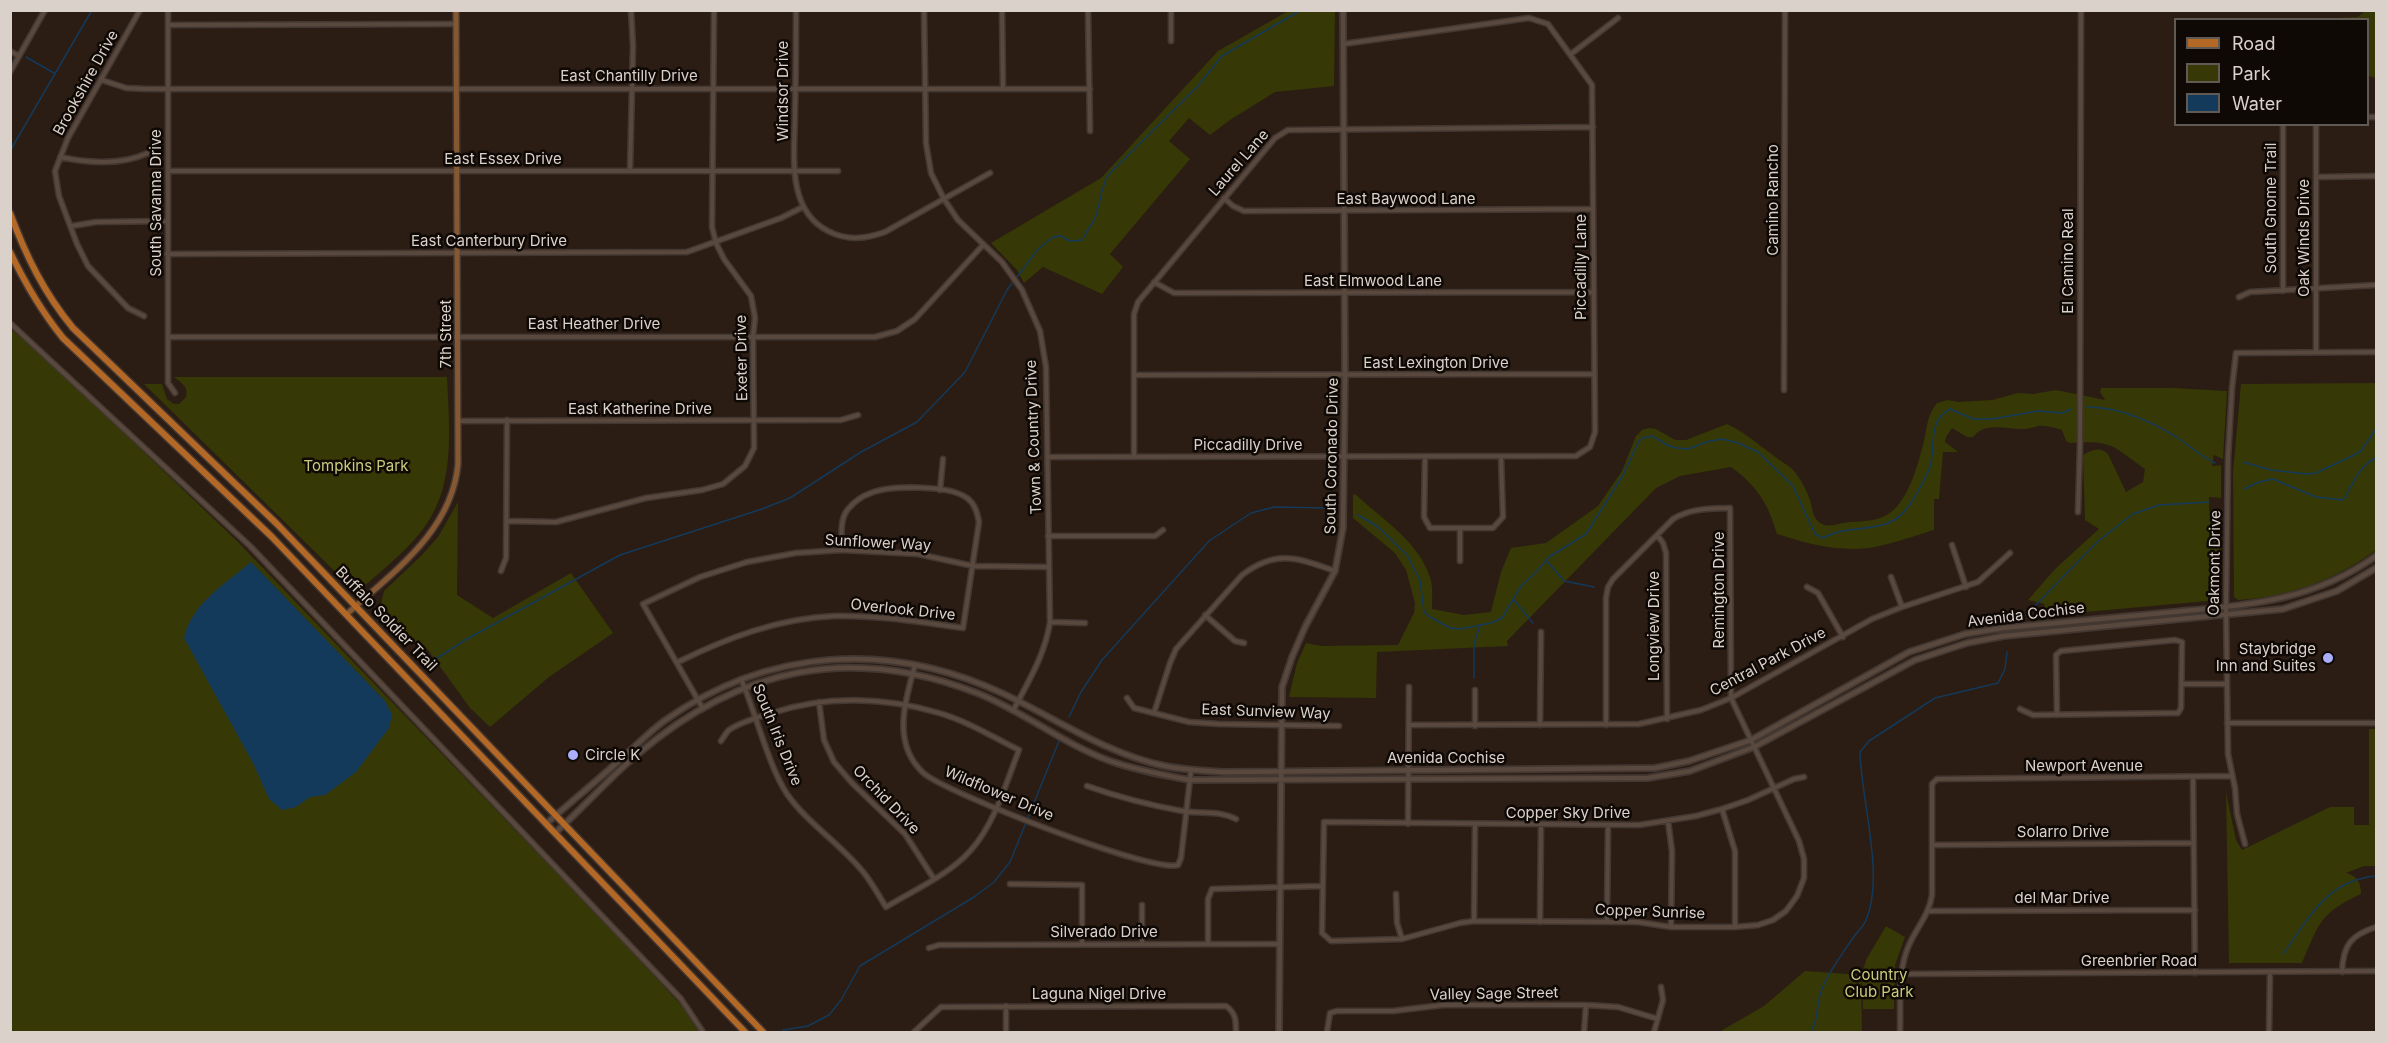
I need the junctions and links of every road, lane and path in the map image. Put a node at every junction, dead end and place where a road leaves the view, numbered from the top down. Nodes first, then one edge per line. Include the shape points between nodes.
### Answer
1 (45, 10) edge
2 (140, 10) edge
3 (168, 10) edge
4 (456, 10) edge
5 (631, 10) edge
6 (714, 10) edge
7 (796, 10) edge
8 (924, 10) edge
9 (1002, 10) edge
10 (1088, 10) edge
11 (1171, 10) edge
12 (1343, 10) edge
13 (1785, 10) edge
14 (2081, 10) edge
15 (1618, 18) dead end
16 (456, 24) junction
17 (168, 25) junction
18 (1171, 42) dead end
19 (1342, 44) junction
20 (10, 51) edge
21 (1571, 54) junction
22 (19, 56) junction
23 (10, 72) edge
24 (102, 80) junction
25 (168, 88) junction
26 (456, 88) junction
27 (632, 88) junction
28 (713, 88) junction
29 (795, 88) junction
30 (925, 88) junction
31 (1003, 88) junction
32 (1090, 89) junction
33 (2283, 126) edge
34 (2316, 126) edge
35 (1593, 127) junction
36 (1344, 130) junction
37 (1090, 131) dead end
38 (148, 153) dead end
39 (60, 157) junction
40 (168, 171) junction
41 (458, 171) junction
42 (630, 171) junction
43 (795, 171) junction
44 (838, 171) dead end
45 (711, 172) junction
46 (990, 172) dead end
47 (2376, 176) edge
48 (2316, 177) junction
49 (1224, 198) junction
50 (944, 199) junction
51 (802, 207) junction
52 (1593, 209) junction
53 (1345, 212) junction
54 (10, 213) edge
55 (168, 221) junction
56 (72, 226) junction
57 (716, 243) junction
58 (983, 245) junction
59 (10, 252) edge
60 (458, 253) junction
61 (168, 254) junction
62 (1154, 282) junction
63 (2376, 285) edge
64 (2315, 288) junction
65 (2283, 291) junction
66 (1594, 292) junction
67 (1345, 293) junction
68 (2239, 297) dead end
69 (144, 316) dead end
70 (10, 324) edge
71 (458, 336) junction
72 (753, 336) junction
73 (168, 337) junction
74 (2316, 352) junction
75 (2376, 352) edge
76 (1594, 374) junction
77 (1134, 375) junction
78 (1346, 375) junction
79 (1784, 390) dead end
80 (175, 393) dead end
81 (858, 414) dead end
82 (507, 420) junction
83 (458, 421) junction
84 (754, 421) junction
85 (1590, 447) joint
86 (1501, 456) junction
87 (1134, 457) junction
88 (1344, 457) junction
89 (1425, 457) junction
90 (1048, 458) junction
91 (942, 459) dead end
92 (940, 490) junction
93 (2078, 512) dead end
94 (507, 522) junction
95 (1461, 528) junction
96 (1163, 530) dead end
97 (1657, 535) junction
98 (1048, 536) junction
99 (1952, 545) dead end
100 (842, 550) junction
101 (2010, 553) dead end
102 (2376, 556) edge
103 (1460, 561) dead end
104 (974, 566) junction
105 (1049, 567) junction
106 (2376, 568) edge
107 (501, 571) dead end
108 (1335, 571) junction
109 (1891, 577) dead end
110 (1807, 587) dead end
111 (1966, 587) junction
112 (357, 606) junction
113 (2226, 606) junction
114 (1902, 607) junction
115 (347, 615) junction
116 (1205, 615) junction
117 (2227, 616) junction
118 (1050, 622) junction
119 (1085, 623) dead end
120 (1540, 632) dead end
121 (1843, 637) junction
122 (1244, 643) dead end
123 (678, 662) junction
124 (915, 664) junction
125 (913, 674) junction
126 (741, 678) junction
127 (2182, 684) junction
128 (2227, 684) junction
129 (745, 687) junction
130 (1409, 687) dead end
131 (1475, 690) dead end
132 (1127, 698) dead end
133 (1731, 698) junction
134 (697, 699) junction
135 (1018, 701) junction
136 (819, 702) junction
137 (906, 705) junction
138 (702, 708) junction
139 (2020, 709) dead end
140 (1013, 711) junction
141 (1154, 713) junction
142 (2057, 715) junction
143 (757, 718) junction
144 (1667, 719) junction
145 (2227, 723) junction
146 (2376, 723) edge
147 (1281, 725) junction
148 (1409, 725) junction
149 (1540, 725) junction
150 (1606, 725) junction
151 (1339, 726) dead end
152 (1475, 726) junction
153 (1751, 740) junction
154 (721, 741) dead end
155 (1754, 747) junction
156 (1191, 770) junction
157 (1408, 770) junction
158 (1281, 771) junction
159 (2232, 776) junction
160 (1804, 777) dead end
161 (2193, 778) junction
162 (1190, 780) junction
163 (1281, 780) junction
164 (1409, 780) junction
165 (1087, 786) dead end
166 (1774, 789) junction
167 (996, 807) junction
168 (1722, 809) junction
169 (1186, 811) junction
170 (557, 815) junction
171 (1236, 819) dead end
172 (1668, 821) junction
173 (547, 824) junction
174 (565, 824) junction
175 (1408, 824) junction
176 (1475, 825) junction
177 (1541, 825) junction
178 (1608, 825) junction
179 (556, 832) junction
180 (2194, 843) junction
181 (2245, 844) dead end
182 (1932, 845) junction
183 (934, 879) junction
184 (1010, 884) dead end
185 (1280, 886) junction
186 (1324, 886) junction
187 (1396, 894) dead end
188 (1142, 905) dead end
189 (1929, 910) junction
190 (2194, 910) junction
191 (1474, 921) junction
192 (1607, 921) junction
193 (1540, 922) junction
194 (1671, 927) junction
195 (1735, 927) junction
196 (2376, 927) edge
197 (1402, 939) junction
198 (1082, 944) junction
199 (1142, 944) junction
200 (1208, 944) junction
201 (1279, 944) junction
202 (929, 948) dead end
203 (2376, 971) edge
204 (2342, 972) junction
205 (2195, 973) junction
206 (2270, 973) junction
207 (1902, 974) junction
208 (1661, 987) dead end
209 (1586, 1005) junction
210 (1006, 1006) junction
211 (1658, 1018) junction
212 (703, 1032) edge
213 (746, 1032) edge
214 (763, 1032) edge
215 (914, 1032) edge
216 (1006, 1032) edge
217 (1236, 1032) edge
218 (1279, 1032) edge
219 (1327, 1032) edge
220 (1584, 1032) edge
221 (1654, 1032) edge
222 (1900, 1032) edge
223 (2269, 1032) edge

1 - 22 street
2 - 24 street, Brookshire Drive
3 - 17 street, South Savanna Drive
4 - 16 main road, 7th Street
5 - 27 street
6 - 28 street, Exeter Drive
7 - 29 street, Windsor Drive
8 - 30 street, Town & Country Drive
9 - 31 street
10 - 32 street
11 - 18 street
12 - 19 street, South Coronado Drive
13 - 79 street, Camino Rancho
14 - 93 street, El Camino Real
15 - 21 street
16 - 17 street
16 - 26 main road, 7th Street
17 - 25 street, South Savanna Drive
19 - 21 street via 1529,18 1548,24
19 - 36 street, South Coronado Drive
20 - 22 street
21 - 35 street, Piccadilly Lane via 1592,86
22 - 23 street
24 - 25 street, East Chantilly Drive via 126,88
24 - 39 street, Brookshire Drive
25 - 26 street, East Chantilly Drive
25 - 40 street, South Savanna Drive
26 - 27 street, East Chantilly Drive
26 - 41 main road, 7th Street
27 - 28 street, East Chantilly Drive
27 - 42 street
28 - 29 street, East Chantilly Drive
28 - 45 street, Exeter Drive
29 - 30 street, East Chantilly Drive
29 - 43 street, Windsor Drive
30 - 31 street, East Chantilly Drive
30 - 50 street, Town & Country Drive via 931,173
31 - 32 street, East Chantilly Drive
32 - 37 street
33 - 65 street, South Gnome Trail
34 - 48 street, Oak Winds Drive
35 - 36 street, Laurel Lane
35 - 52 street, Piccadilly Lane
36 - 49 street, Laurel Lane via 1288,130 1275,138
36 - 53 street, South Coronado Drive
38 - 39 street via 132,160
39 - 56 street, Brookshire Drive via 56,171 59,196
40 - 41 street, East Essex Drive
40 - 55 street, South Savanna Drive
41 - 42 street, East Essex Drive
41 - 60 main road, 7th Street
42 - 45 street, East Essex Drive
43 - 44 street, East Essex Drive
43 - 45 street, East Essex Drive
43 - 51 street, Windsor Drive
45 - 57 street, Exeter Drive
46 - 50 street
47 - 48 street
48 - 64 street, Oak Winds Drive
49 - 53 street, East Baywood Lane via 1244,211
49 - 62 street, Laurel Lane
50 - 51 street via 868,238 833,233 812,220
50 - 58 street, Town & Country Drive
51 - 57 street, East Canterbury Drive
52 - 53 street, East Baywood Lane
52 - 66 street, Piccadilly Lane
53 - 67 street, South Coronado Drive
54 - 112 main road, Buffalo Soldier Trail via 37,278 73,328
55 - 56 street
55 - 61 street, South Savanna Drive
56 - 69 street, Brookshire Drive via 88,266 128,308
57 - 60 street, East Canterbury Drive via 687,252
57 - 72 street, Exeter Drive via 751,296
58 - 72 street, East Heather Drive via 915,319 897,331 875,337
58 - 90 street, Town & Country Drive via 1002,262 1022,290 1040,331 1046,367
59 - 115 main road, Buffalo Soldier Trail via 26,285 63,338
60 - 61 street, East Canterbury Drive
60 - 71 main road, 7th Street
61 - 73 street, South Savanna Drive
62 - 67 street, East Elmwood Lane via 1174,293
62 - 77 street, Laurel Lane via 1134,314
63 - 64 street
64 - 65 street
64 - 74 street, Oak Winds Drive
65 - 68 street via 2250,292
66 - 67 street, East Elmwood Lane
66 - 76 street, Piccadilly Lane
67 - 78 street, South Coronado Drive
70 - 212 street via 250,546 681,999
71 - 72 street, East Heather Drive
71 - 73 street, East Heather Drive
71 - 83 main road, 7th Street
72 - 84 street, Exeter Drive
73 - 80 street, South Savanna Drive via 168,383
74 - 75 street
74 - 113 street, Oakmont Drive via 2236,353 2228,458
76 - 78 street, East Lexington Drive
76 - 85 street, Piccadilly Lane via 1594,432
77 - 78 street, East Lexington Drive
77 - 87 street, Laurel Lane
78 - 88 street, South Coronado Drive
81 - 84 street, East Katherine Drive via 841,420
82 - 83 street, East Katherine Drive
82 - 84 street, East Katherine Drive
82 - 94 street
83 - 112 main road, 7th Street via 458,474 450,502 435,528 414,552
84 - 94 street, Exeter Drive via 754,448 745,466 723,484 646,498 556,522
85 - 86 street, Piccadilly Drive via 1576,456
86 - 89 street, Piccadilly Drive
86 - 95 street via 1503,517 1493,528
87 - 88 street, Piccadilly Drive
87 - 90 street, Piccadilly Drive
88 - 89 street, Piccadilly Drive
88 - 108 street, South Coronado Drive via 1344,528
89 - 95 street via 1424,518 1430,528
90 - 98 street, Town & Country Drive
91 - 92 street
92 - 100 street via 898,488 857,500 842,520
92 - 104 street via 960,494 975,506 980,522
94 - 107 street via 506,558
95 - 103 street
96 - 98 street via 1155,536
97 - 133 street, Remington Drive via 1684,513 1730,508
97 - 144 street, Longview Drive via 1666,553
97 - 150 street via 1608,587
98 - 105 street, Town & Country Drive
99 - 111 street
100 - 104 street, Sunflower Way via 918,554
100 - 123 street, Sunflower Way via 747,562 700,577 643,604
101 - 111 street, Central Park Drive via 1978,582
102 - 113 street, Avenida Cochise via 2316,589 2269,602
104 - 105 street, Sunflower Way
104 - 123 street, Overlook Drive via 963,628 873,617 807,619 742,634
105 - 118 street, Town & Country Drive
106 - 117 street, Avenida Cochise via 2337,591 2310,601 2283,609
108 - 116 street via 1301,559 1266,560 1242,575
108 - 147 street, South Coronado Drive via 1292,657 1282,687
109 - 114 street
110 - 121 street via 1818,593
111 - 114 street, Central Park Drive
112 - 115 main road, 7th Street
112 - 170 main road, Buffalo Soldier Trail
113 - 117 street, Oakmont Drive
113 - 153 street, Avenida Cochise via 1965,634 1909,652
114 - 121 street, Central Park Drive
115 - 173 main road, Buffalo Soldier Trail
116 - 122 street via 1235,641
116 - 141 street via 1176,649
117 - 128 street, Oakmont Drive
117 - 155 street, Avenida Cochise via 2004,636 1966,643 1915,660
118 - 119 street
118 - 135 street, Town & Country Drive via 1041,657
120 - 149 street
121 - 133 street, Central Park Drive
123 - 134 street
124 - 125 street, Wildflower Drive
124 - 126 street, Avenida Cochise via 843,658 803,661
124 - 135 street, Avenida Cochise via 963,677
125 - 129 street, Avenida Cochise via 843,666 804,671
125 - 137 street, Wildflower Drive
125 - 140 street, Avenida Cochise via 977,693
126 - 129 street, South Iris Drive
126 - 134 street, Avenida Cochise
127 - 128 street
127 - 142 street via 2178,713
127 - 142 street via 2182,642 2175,640 2061,651 2056,656
128 - 145 street, Oakmont Drive
129 - 138 street, Avenida Cochise
129 - 143 street, South Iris Drive
130 - 148 street
131 - 152 street
132 - 141 street, East Sunview Way via 1134,708
133 - 144 street, Central Park Drive
133 - 153 street, Remington Drive
134 - 138 street
134 - 170 street, Avenida Cochise via 662,723
135 - 140 street, Town & Country Drive
135 - 156 street, Avenida Cochise via 1123,753
136 - 137 street via 863,700
136 - 143 street
136 - 183 street, Orchid Drive via 824,740 834,762 905,834
137 - 167 street, Wildflower Drive via 905,746 924,774
137 - 167 street via 941,714 1019,750
138 - 174 street, Avenida Cochise via 636,755
139 - 142 street via 2033,715
140 - 162 street, Avenida Cochise via 1109,761
141 - 147 street, East Sunview Way via 1189,722
143 - 154 street via 729,730
143 - 183 street, South Iris Drive via 787,793 864,872 886,907
144 - 150 street, Central Park Drive
145 - 146 street
145 - 159 street, Oakmont Drive
147 - 151 street, East Sunview Way
147 - 158 street, South Coronado Drive
148 - 152 street, Central Park Drive
148 - 157 street
149 - 150 street, Central Park Drive
149 - 152 street, Central Park Drive
153 - 155 street, Copper Sunrise
153 - 157 street, Avenida Cochise via 1655,768
155 - 164 street, Avenida Cochise via 1689,771 1648,778
155 - 166 street, Copper Sunrise
156 - 158 street, Avenida Cochise
156 - 162 street
157 - 158 street, Avenida Cochise
157 - 164 street
158 - 163 street, South Coronado Drive
159 - 161 street, Newport Avenue
159 - 181 street, Oakmont Drive
160 - 166 street, Copper Sky Drive
161 - 180 street
161 - 182 street, Newport Avenue via 1937,779 1932,784
162 - 163 street, Avenida Cochise
162 - 169 street
163 - 164 street, Avenida Cochise
163 - 185 street, South Coronado Drive
164 - 175 street
165 - 169 street via 1135,802
166 - 168 street, Copper Sky Drive
166 - 195 street, Copper Sunrise via 1799,841 1804,878 1786,911 1758,925
167 - 169 street, Wildflower Drive via 1102,850 1171,867 1178,865 1181,858
167 - 183 street via 972,849
168 - 172 street, Copper Sky Drive
168 - 195 street via 1735,851
169 - 171 street via 1227,814
170 - 173 street, Avenida Cochise
170 - 174 main road, Buffalo Soldier Trail
172 - 178 street, Copper Sky Drive
172 - 194 street via 1672,852
173 - 179 main road, Buffalo Soldier Trail
174 - 179 street, Avenida Cochise
174 - 214 main road, Buffalo Soldier Trail
175 - 176 street, Copper Sky Drive
175 - 186 street, Copper Sky Drive via 1324,822
176 - 177 street, Copper Sky Drive
176 - 191 street
177 - 178 street, Copper Sky Drive
177 - 193 street
178 - 192 street
179 - 213 main road, Buffalo Soldier Trail
180 - 182 street, Solarro Drive
180 - 190 street
182 - 189 street
184 - 198 street via 1082,885
185 - 186 street
185 - 200 street via 1212,890 1208,899
185 - 201 street, South Coronado Drive
186 - 197 street, Copper Sunrise via 1325,937 1331,941
187 - 197 street
188 - 199 street
189 - 190 street, del Mar Drive
189 - 207 street via 1908,946
190 - 205 street
191 - 193 street, Copper Sunrise
191 - 197 street, Copper Sunrise
192 - 193 street, Copper Sunrise
192 - 194 street, Copper Sunrise
194 - 195 street, Copper Sunrise
196 - 204 street via 2351,940 2343,953
198 - 199 street, Silverado Drive
198 - 202 street, Silverado Drive
199 - 200 street, Silverado Drive
200 - 201 street, Silverado Drive
201 - 218 street, South Coronado Drive
203 - 204 street, Greenbrier Road
204 - 206 street, Greenbrier Road
205 - 206 street, Greenbrier Road
205 - 207 street, Greenbrier Road
206 - 223 street
207 - 222 street
208 - 211 street via 1663,1000
209 - 211 street, Valley Sage Street via 1618,1007
209 - 219 street, Valley Sage Street via 1443,1005 1394,1011 1337,1011 1330,1013
209 - 220 street
210 - 215 street, Laguna Nigel Drive via 941,1007
210 - 216 street
210 - 217 street, Laguna Nigel Drive via 1226,1006 1236,1018
211 - 221 street

